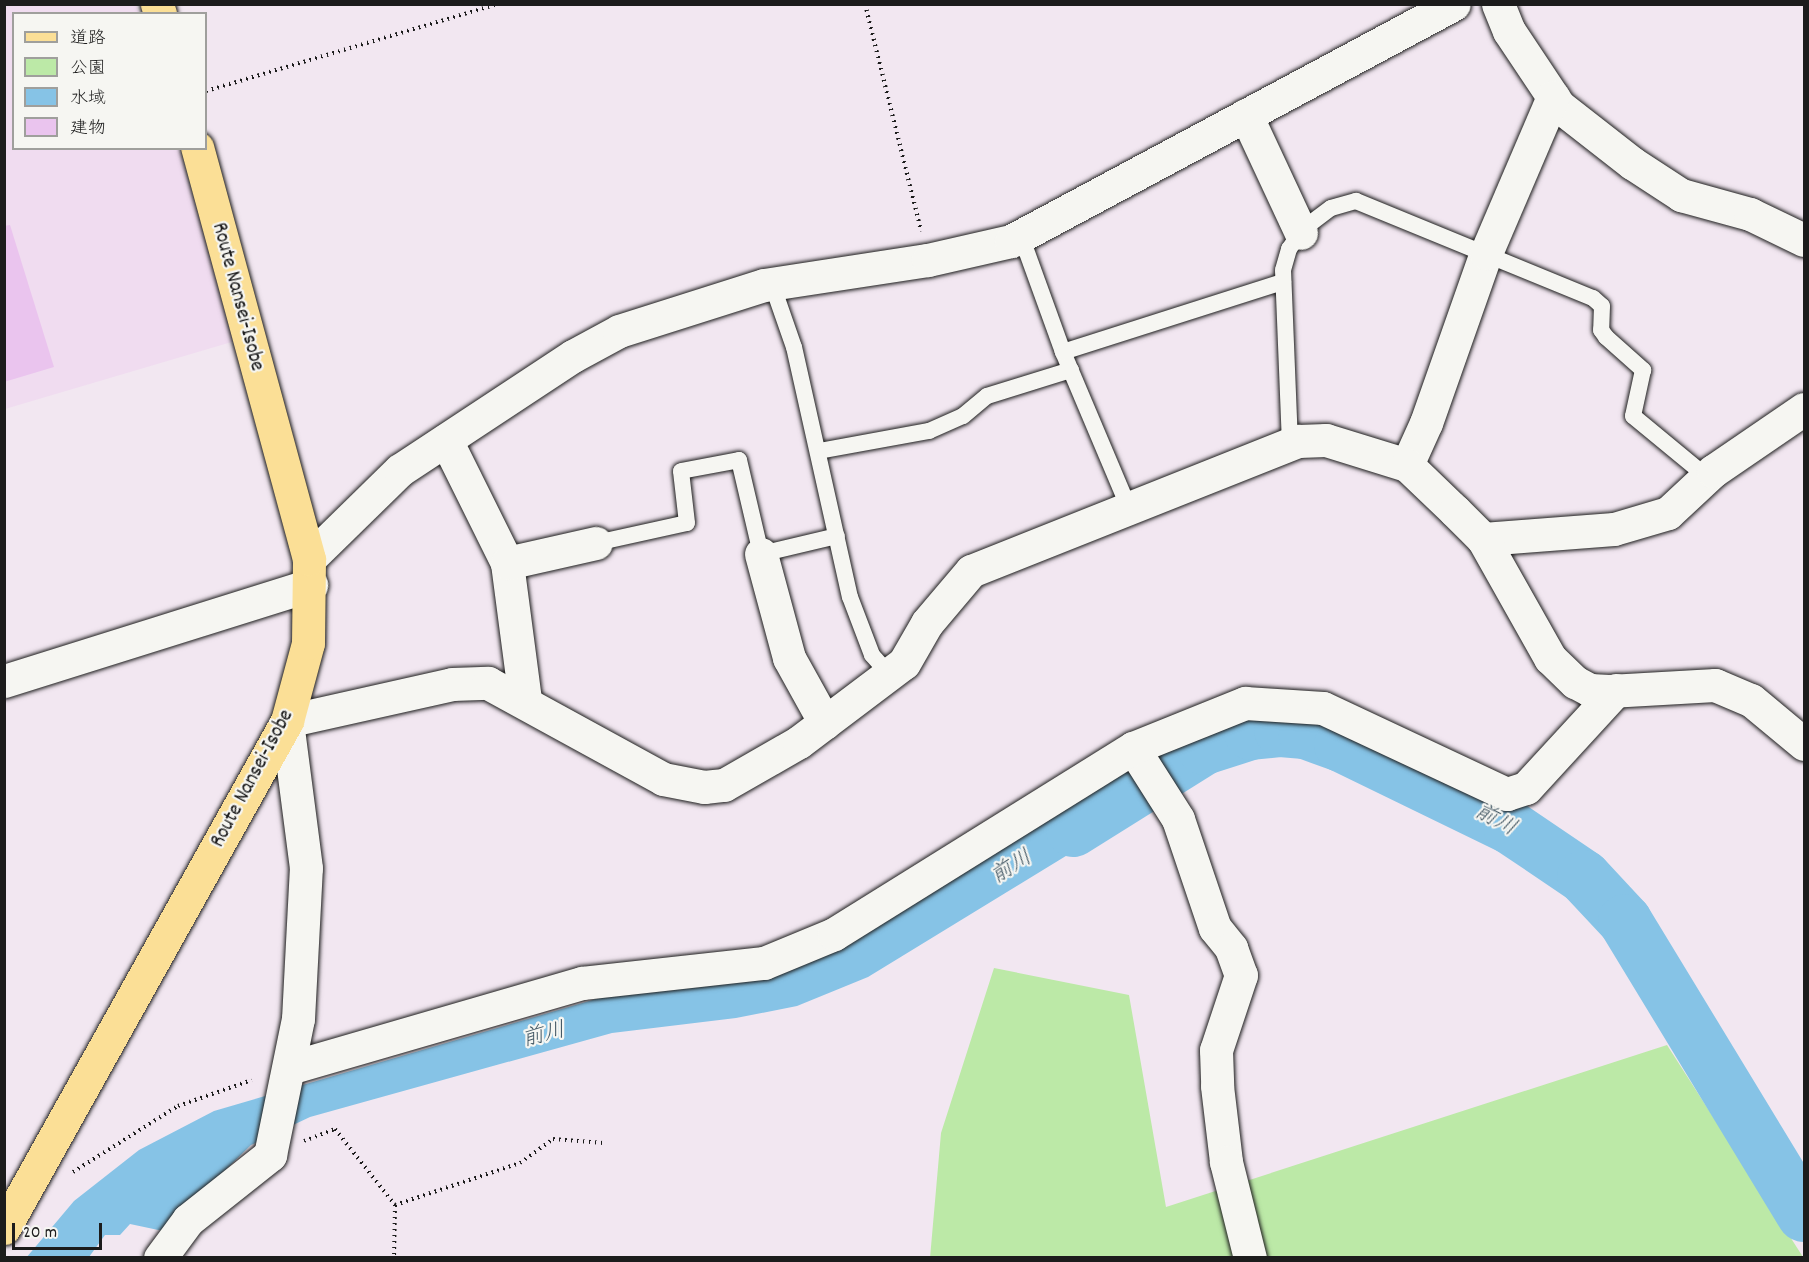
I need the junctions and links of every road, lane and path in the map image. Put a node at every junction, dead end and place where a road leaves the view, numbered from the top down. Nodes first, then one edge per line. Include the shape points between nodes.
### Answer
1 (497, 4) edge
2 (865, 4) edge
3 (1454, 4) edge
4 (1498, 4) edge
5 (207, 91) edge
6 (1553, 98) junction
7 (1245, 115) junction
8 (198, 150) edge
9 (1301, 233) junction
10 (1021, 236) junction
11 (1804, 240) edge
12 (1486, 253) junction
13 (928, 260) junction
14 (1283, 282) junction
15 (772, 284) junction
16 (1063, 352) junction
17 (1071, 370) junction
18 (1804, 409) edge
19 (446, 440) junction
20 (1290, 444) junction
21 (819, 451) junction
22 (1407, 465) junction
23 (1707, 477) junction
24 (1129, 508) junction
25 (837, 536) junction
26 (1483, 539) junction
27 (596, 543) joint
28 (761, 554) junction
29 (507, 563) junction
30 (310, 572) junction
31 (889, 674) junction
32 (4, 681) edge
33 (1616, 690) junction
34 (525, 700) junction
35 (287, 721) junction
36 (825, 723) junction
37 (1804, 744) edge
38 (1133, 748) junction
39 (289, 1068) junction
40 (603, 1143) dead end
41 (270, 1155) junction
42 (68, 1175) dead end
43 (395, 1205) junction
44 (4, 1228) edge
45 (160, 1257) edge
46 (394, 1257) edge
47 (1250, 1257) edge

1 - 5 path
2 - 13 path
3 - 7 street
4 - 6 street via 1509,31
6 - 11 street via 1632,163 1681,195 1750,214
6 - 12 street
7 - 9 street
7 - 10 street
8 - 30 main road, Route Nansei-Isobe
9 - 12 lane via 1332,208 1356,201
9 - 14 lane via 1289,249
10 - 13 street
10 - 16 lane
12 - 22 street via 1426,423
12 - 23 lane via 1602,306 1601,330 1643,370 1633,416
13 - 15 street
14 - 16 lane
14 - 20 lane
15 - 19 street via 619,331
15 - 21 lane via 794,347
16 - 17 lane
17 - 21 lane via 987,396 963,416 929,431
17 - 24 lane
18 - 23 street
19 - 29 street
19 - 30 street via 400,470
20 - 22 street via 1326,440
20 - 24 street
21 - 25 lane
22 - 26 street
23 - 26 street via 1668,513 1614,529
24 - 31 street via 971,571 927,623 904,663
25 - 28 lane
25 - 31 lane via 862,631 872,655
26 - 33 street via 1550,658 1590,690
27 - 28 lane via 687,523 681,471 739,460
27 - 29 street
28 - 36 street via 789,658
29 - 34 street
30 - 32 street
30 - 35 main road, Route Nansei-Isobe via 308,643
31 - 36 street
33 - 37 street via 1715,685 1751,700
33 - 38 street via 1526,788 1507,794 1323,708 1245,703
34 - 35 street via 488,683 452,684
34 - 36 street via 663,779 704,787 749,774
35 - 39 street via 306,868 298,1019
35 - 44 main road, Route Nansei-Isobe
38 - 39 street via 834,934 764,963 582,983
38 - 47 street via 1178,819 1215,928 1231,948 1240,975 1216,1050 1217,1086 1226,1162
39 - 41 street
39 - 42 path via 178,1106
40 - 43 path via 553,1139 520,1163
41 - 43 path via 335,1129
41 - 45 street via 188,1220
43 - 46 path

